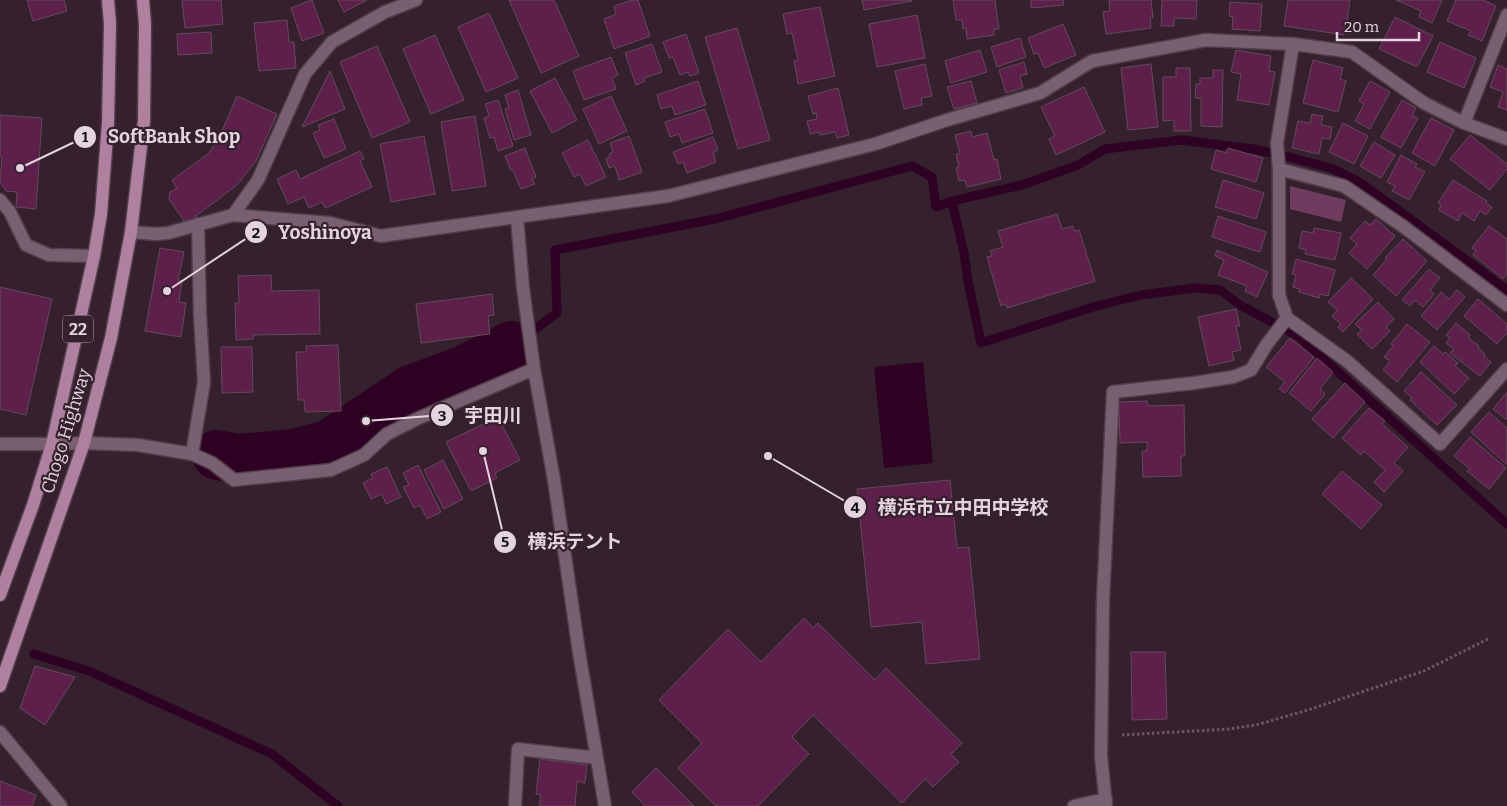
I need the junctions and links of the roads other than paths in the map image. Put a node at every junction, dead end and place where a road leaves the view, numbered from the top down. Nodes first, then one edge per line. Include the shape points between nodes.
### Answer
1 (108, 0) edge
2 (143, 0) edge
3 (416, 0) edge
4 (1507, 15) edge
5 (1293, 44) junction
6 (1464, 123) junction
7 (1507, 139) edge
8 (1280, 169) junction
9 (0, 200) edge
10 (233, 215) junction
11 (517, 217) junction
12 (198, 224) junction
13 (131, 232) junction
14 (94, 256) junction
15 (1506, 302) edge
16 (1287, 318) junction
17 (534, 369) junction
18 (1507, 369) edge
19 (84, 443) junction
20 (0, 444) edge
21 (52, 444) junction
22 (192, 454) junction
23 (0, 595) edge
24 (0, 686) edge
25 (0, 732) edge
26 (596, 758) junction
27 (1106, 802) edge
28 (61, 806) edge
29 (514, 806) edge
30 (605, 806) edge
31 (1074, 806) edge

1 - 14 main road, Chogo Highway / 22 via 108,123 101,214
2 - 13 main road, Chogo Highway / 22 via 144,120
3 - 10 street via 385,12 332,42 305,74 258,180
4 - 6 street
5 - 6 street via 1352,52 1424,103
5 - 8 street via 1278,144
5 - 11 street via 1206,40 1092,61 1040,93 874,144 668,196
6 - 7 street
8 - 15 street via 1344,186
8 - 16 street via 1279,295
9 - 14 street via 10,212 26,245 49,255
10 - 11 street via 330,223 381,236
10 - 12 street
11 - 17 street
12 - 13 street via 156,234
12 - 22 street via 204,382
13 - 19 main road, Chogo Highway / 22 via 110,338
14 - 21 main road, Chogo Highway / 22
16 - 18 street via 1347,361 1440,444
16 - 27 street via 1250,370 1233,377 1194,384 1113,392 1103,600 1101,756
17 - 22 street via 419,418 387,434 364,454 331,470 234,480 212,463
17 - 26 street
19 - 21 street
19 - 22 street via 138,445
19 - 24 main road, Chogo Highway / 22
20 - 21 street
21 - 23 main road, Chogo Highway / 22
25 - 28 street
26 - 29 street via 518,749
26 - 30 street
27 - 31 street

